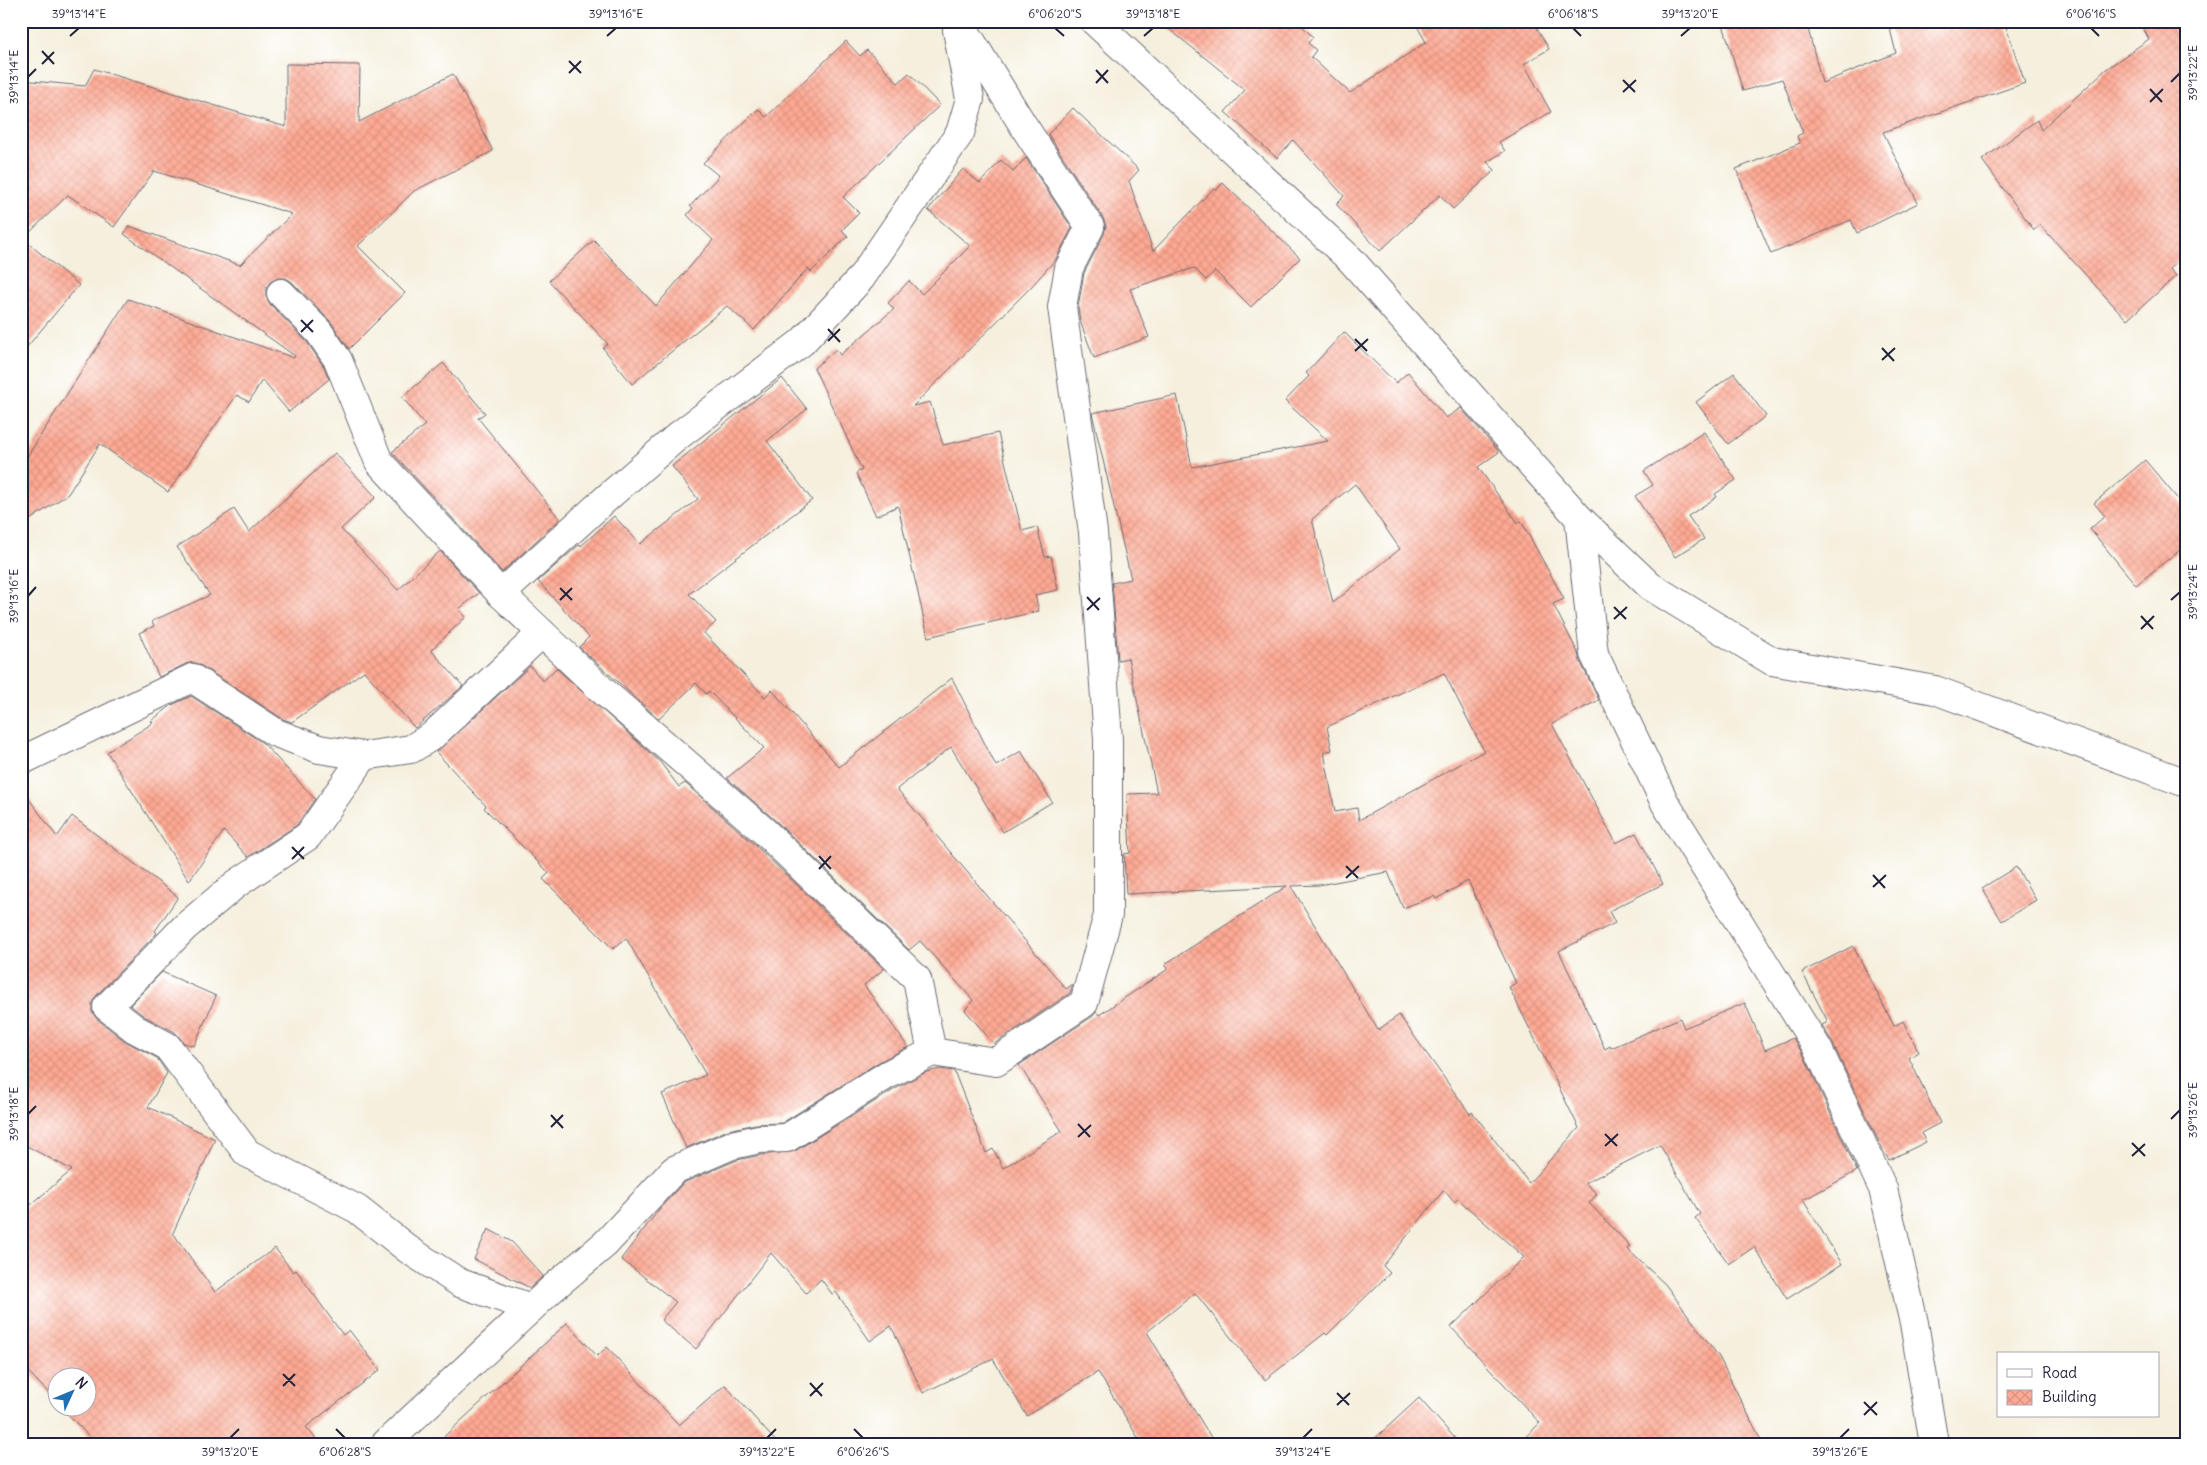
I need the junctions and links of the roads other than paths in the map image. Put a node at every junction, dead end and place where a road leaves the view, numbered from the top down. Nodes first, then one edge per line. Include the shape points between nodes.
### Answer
1 (956, 21) edge
2 (959, 21) edge
3 (1094, 21) edge
4 (281, 293) dead end
5 (1579, 518) junction
6 (501, 594) junction
7 (542, 633) junction
8 (364, 756) junction
9 (21, 762) edge
10 (2186, 783) edge
11 (932, 1052) junction
12 (531, 1308) junction
13 (385, 1444) edge
14 (1934, 1444) edge

1 - 6 street via 970,99 960,133 862,278 802,342 678,436
2 - 11 street via 1022,125 1090,227 1069,268 1062,307 1093,532 1108,740 1108,915 1084,1003 996,1062
3 - 5 street via 1352,260
4 - 6 street via 319,332 338,360 379,462
5 - 10 street via 1650,586 1772,661 1935,690
5 - 14 street via 1594,654 1665,803 1818,1049 1883,1190 1914,1323
6 - 7 street
7 - 8 street via 432,736 411,749
7 - 11 street via 602,690 765,832 917,980
8 - 9 street via 319,750 276,733 192,678
8 - 12 street via 308,836 228,890 185,927 107,1007 136,1029 168,1046 247,1153 357,1209 409,1250 460,1282
11 - 12 street via 887,1075 787,1138 759,1139 732,1145 674,1170 605,1244
12 - 13 street

